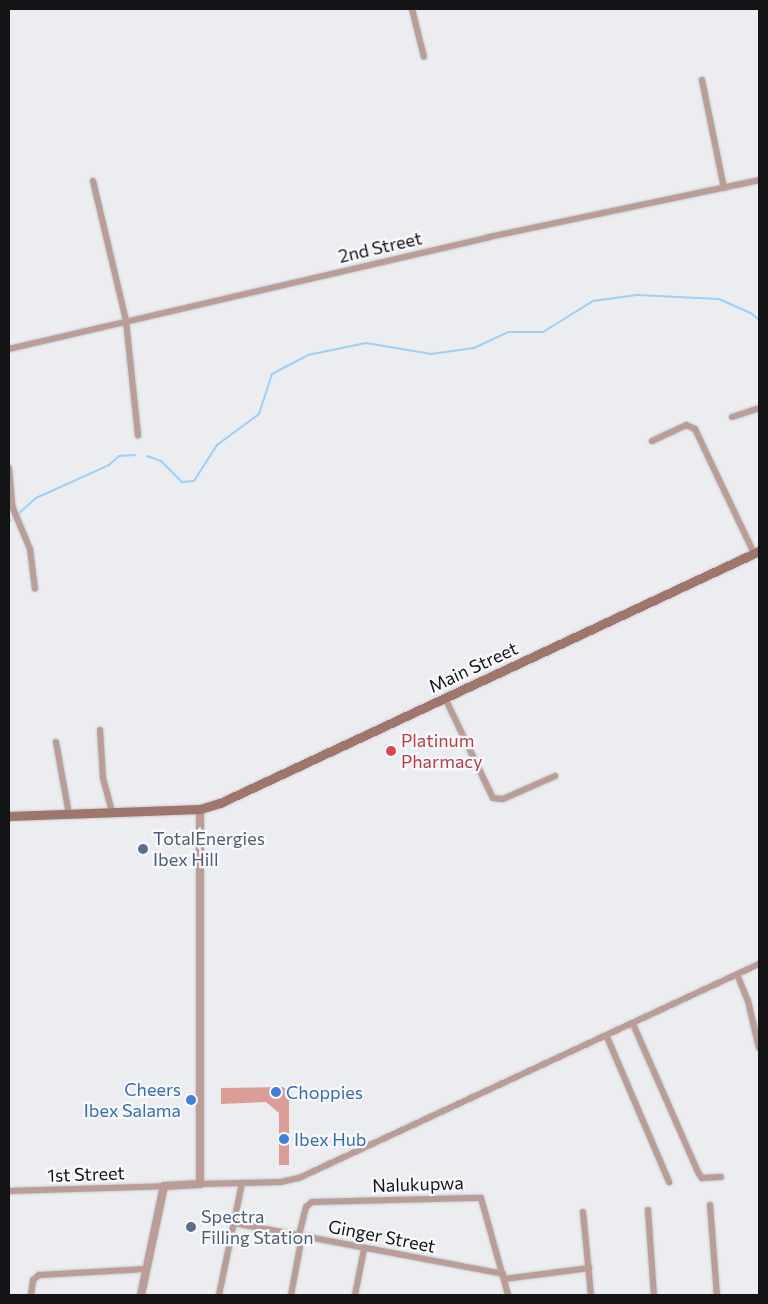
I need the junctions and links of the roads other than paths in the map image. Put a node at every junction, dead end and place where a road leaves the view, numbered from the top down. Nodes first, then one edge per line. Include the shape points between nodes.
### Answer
1 (412, 9) edge
2 (424, 57) dead end
3 (702, 80) dead end
4 (93, 180) dead end
5 (759, 180) edge
6 (724, 188) junction
7 (126, 322) junction
8 (9, 349) edge
9 (759, 408) edge
10 (732, 417) dead end
11 (138, 435) dead end
12 (652, 441) dead end
13 (9, 468) edge
14 (756, 552) edge
15 (35, 588) dead end
16 (445, 698) junction
17 (100, 730) dead end
18 (56, 742) dead end
19 (555, 776) dead end
20 (200, 809) junction
21 (112, 812) junction
22 (69, 814) junction
23 (9, 816) edge
24 (759, 964) edge
25 (737, 974) junction
26 (632, 1024) junction
27 (607, 1037) junction
28 (759, 1048) edge
29 (721, 1177) dead end
30 (669, 1182) dead end
31 (242, 1183) junction
32 (200, 1184) junction
33 (164, 1186) junction
34 (9, 1191) edge
35 (710, 1205) dead end
36 (648, 1210) dead end
37 (583, 1212) dead end
38 (234, 1223) junction
39 (301, 1236) junction
40 (364, 1249) junction
41 (589, 1268) junction
42 (146, 1269) junction
43 (503, 1276) junction
44 (31, 1295) edge
45 (141, 1295) edge
46 (219, 1295) edge
47 (291, 1295) edge
48 (355, 1295) edge
49 (508, 1295) edge
50 (591, 1295) edge
51 (654, 1295) edge
52 (717, 1295) edge

1 - 2 street
3 - 6 street
4 - 7 street
5 - 6 street, 2nd Street
6 - 7 street, 2nd Street
7 - 8 street, 2nd Street
7 - 11 street
9 - 10 street
12 - 14 street via 686,425 696,429
13 - 15 street via 12,506 30,549
14 - 16 main road, Main Street
16 - 19 street via 493,798 503,799
16 - 20 main road, Main Street via 239,795
17 - 21 street via 102,778
18 - 22 street
20 - 21 main road, Main Street
20 - 32 street
21 - 22 main road, Main Street
22 - 23 main road, Main Street
24 - 25 street
25 - 26 street
25 - 28 street via 748,1001
26 - 27 street
26 - 29 street via 699,1174 702,1178
27 - 30 street
27 - 31 street via 299,1178
31 - 32 street
31 - 38 street
32 - 33 street
33 - 34 street, 1st Street
33 - 42 street
35 - 52 street
36 - 51 street
37 - 41 street
38 - 39 street, Ginger Street
38 - 46 street
39 - 40 street, Ginger Street
39 - 43 street, Nalukupwa via 306,1207 312,1202 478,1197 484,1201
39 - 47 street, Nalukupwa
40 - 43 street, Ginger Street
40 - 48 street
41 - 43 street, Ginger Street
41 - 50 street
42 - 44 street via 39,1275 32,1280
42 - 45 street
43 - 49 street

